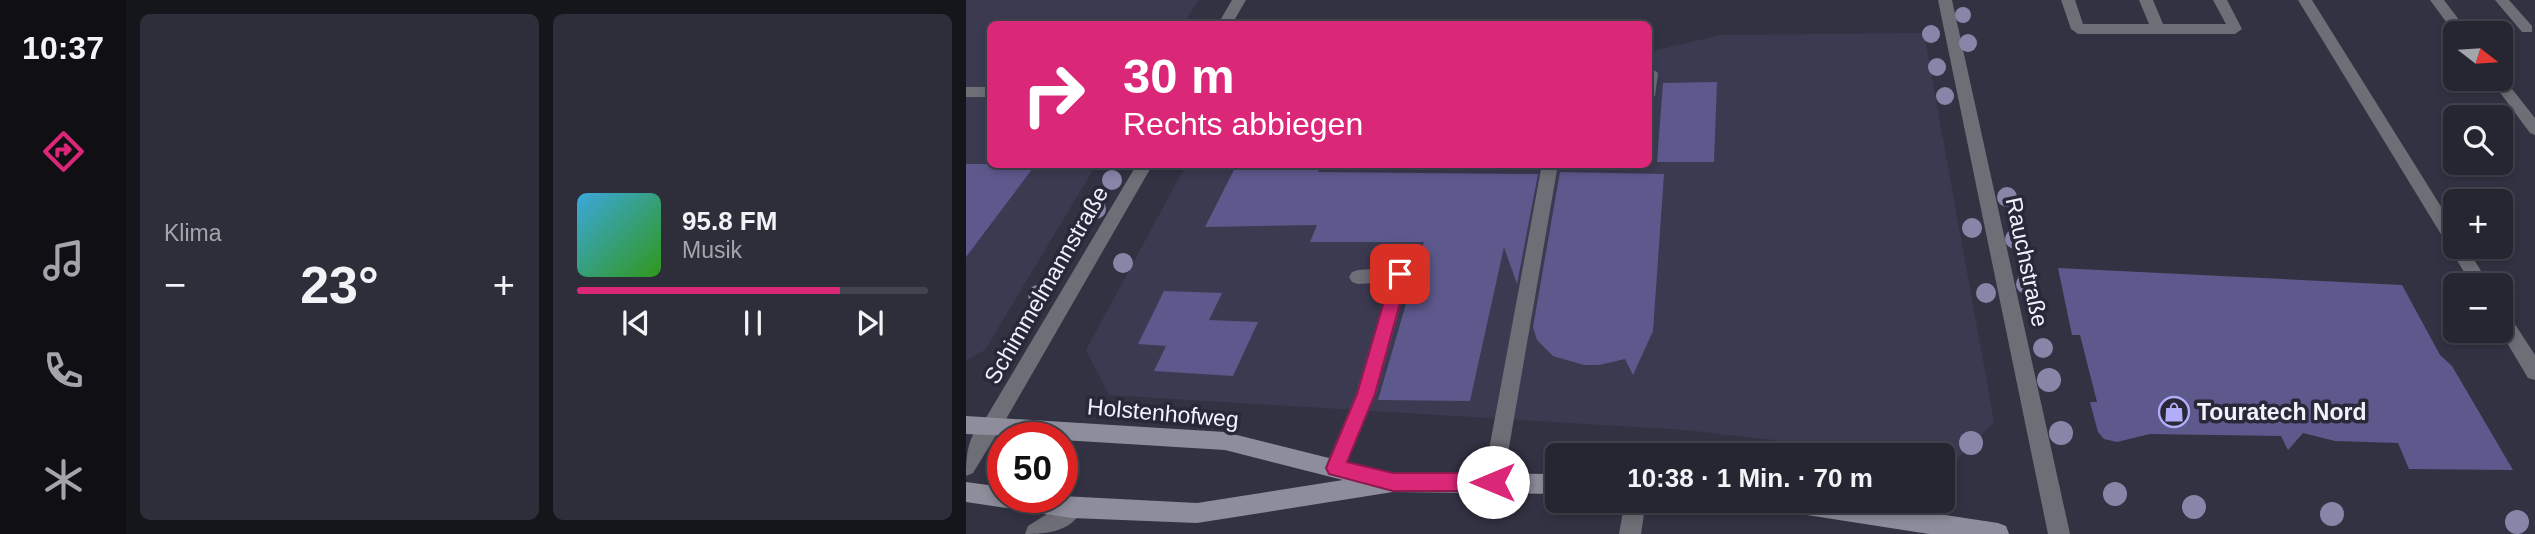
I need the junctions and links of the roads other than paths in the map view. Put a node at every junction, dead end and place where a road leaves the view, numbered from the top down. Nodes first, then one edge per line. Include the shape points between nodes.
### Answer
1 (1238, 0) edge
2 (1945, 0) edge
3 (2068, 0) edge
4 (2146, 0) edge
5 (2220, 0) edge
6 (2305, 0) edge
7 (2437, 0) edge
8 (2502, 0) edge
9 (1227, 21) edge
10 (2453, 21) edge
11 (2527, 29) dead end
12 (2158, 30) junction
13 (2506, 91) edge
14 (966, 92) edge
15 (987, 92) edge
16 (2535, 129) edge
17 (1143, 168) edge
18 (1549, 168) edge
19 (2443, 224) edge
20 (1358, 277) dead end
21 (2513, 336) edge
22 (2535, 372) edge
23 (994, 422) edge
24 (966, 425) edge
25 (987, 426) edge
26 (987, 432) edge
27 (1078, 432) edge
28 (966, 466) edge
29 (1335, 468) junction
30 (1393, 482) junction
31 (1493, 482) junction
32 (1545, 484) edge
33 (966, 492) edge
34 (987, 496) edge
35 (1078, 508) edge
36 (1065, 513) edge
37 (1634, 513) edge
38 (1860, 513) edge
39 (1036, 534) edge
40 (1630, 534) edge
41 (1998, 534) edge
42 (2059, 534) edge

1 - 9 street
2 - 42 street, Rauchstraße
3 - 12 street via 2078,29
4 - 12 street
5 - 12 street via 2235,29
6 - 19 street
7 - 10 street
8 - 11 street
13 - 16 street
14 - 15 street
17 - 23 street, Schimmelmannstraße
18 - 31 street
20 - 29 street via 1400,274 1366,394
21 - 22 street
24 - 25 main road, Holstenhofweg
26 - 28 street, Schimmelmannstraße
27 - 29 main road, Holstenhofweg via 1225,441
29 - 30 main road, Holstenhofweg
30 - 31 main road, Holstenhofweg
30 - 35 main road, Holstenhofweg via 1197,513
31 - 32 main road, Holstenhofweg
33 - 34 main road, Holstenhofweg
36 - 39 street
37 - 40 street
38 - 41 main road

